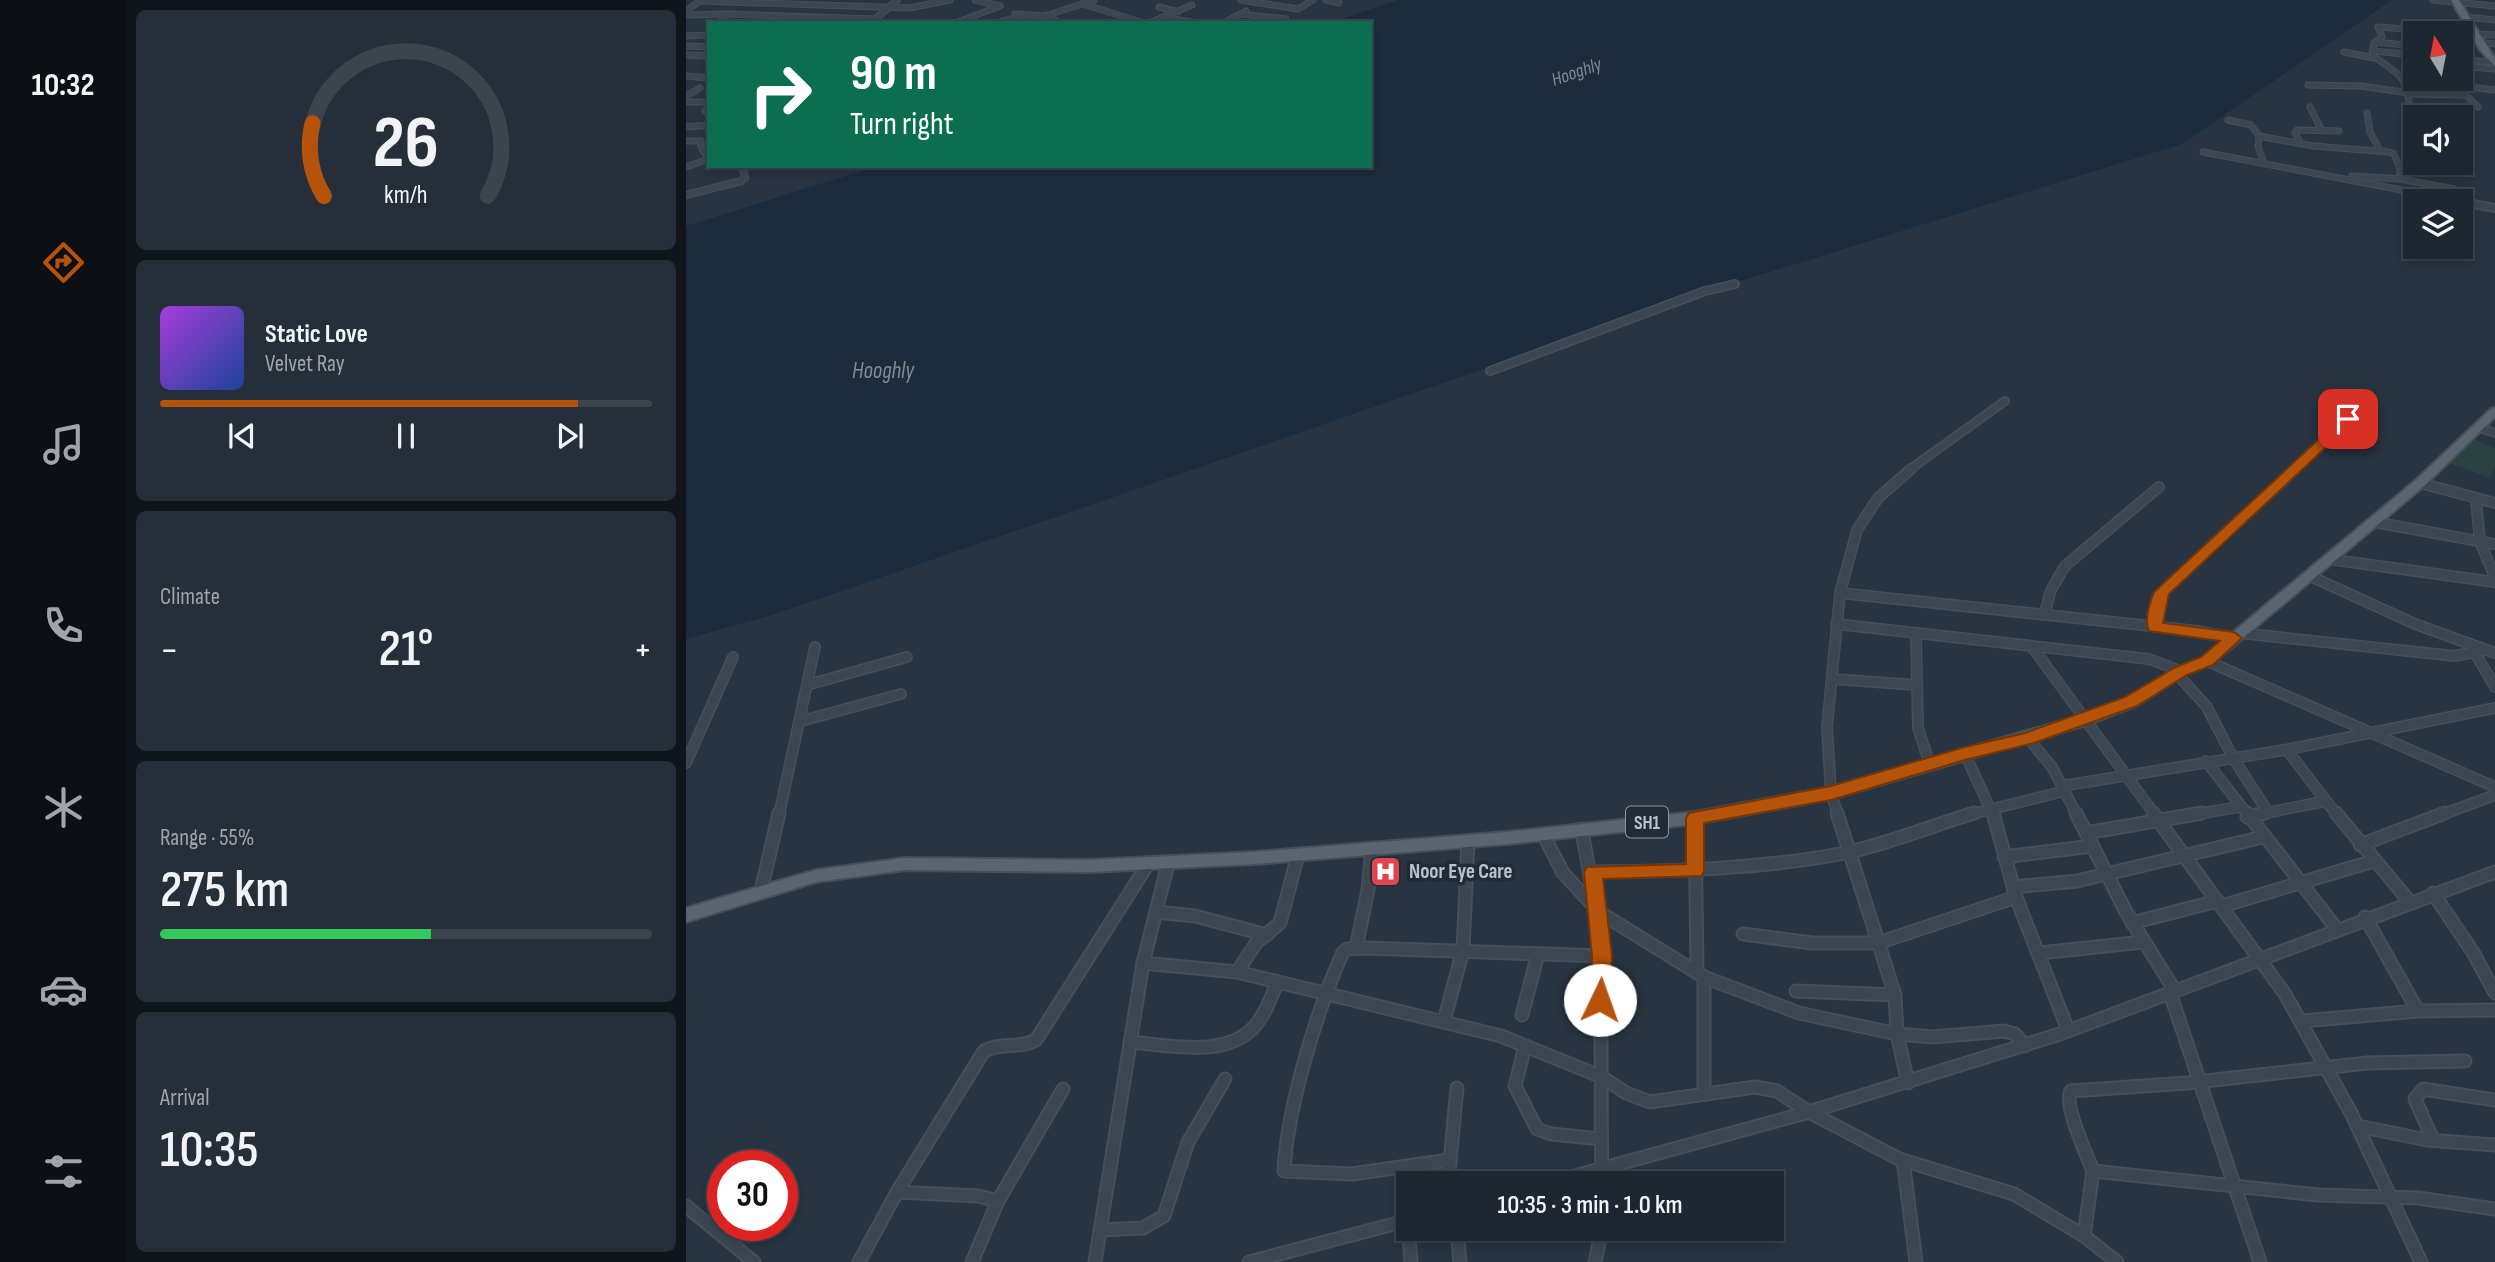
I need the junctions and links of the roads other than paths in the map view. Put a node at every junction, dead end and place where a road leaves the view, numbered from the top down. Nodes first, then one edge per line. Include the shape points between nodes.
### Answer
1 (700, 0) edge
2 (897, 0) edge
3 (942, 0) edge
4 (950, 0) edge
5 (975, 0) edge
6 (1094, 0) edge
7 (1241, 0) edge
8 (1313, 0) edge
9 (1326, 0) edge
10 (2433, 0) edge
11 (742, 1) edge
12 (827, 2) edge
13 (2456, 2) edge
14 (2482, 2) edge
15 (1339, 3) dead end
16 (782, 4) junction
17 (1083, 4) junction
18 (1259, 4) junction
19 (1192, 5) dead end
20 (2495, 6) edge
21 (889, 7) junction
22 (1160, 7) dead end
23 (1298, 9) junction
24 (688, 10) edge
25 (1178, 12) junction
26 (1241, 13) junction
27 (728, 14) junction
28 (1015, 14) dead end
29 (769, 15) junction
30 (1046, 15) junction
31 (1024, 17) junction
32 (1038, 17) junction
33 (2466, 17) junction
34 (1164, 18) junction
35 (1286, 19) junction
36 (2495, 20) edge
37 (721, 21) edge
38 (873, 21) edge
39 (960, 21) edge
40 (1002, 21) edge
41 (1041, 21) edge
42 (1056, 21) edge
43 (1138, 21) edge
44 (1155, 21) edge
45 (1185, 21) edge
46 (1227, 21) edge
47 (1282, 21) edge
48 (2403, 27) edge
49 (707, 35) edge
50 (2495, 35) edge
51 (686, 36) edge
52 (2473, 36) edge
53 (2477, 37) junction
54 (2495, 44) edge
55 (686, 46) edge
56 (707, 47) edge
57 (2373, 47) junction
58 (2403, 50) edge
59 (2403, 50) edge
60 (2344, 52) dead end
61 (686, 55) edge
62 (707, 56) edge
63 (2374, 58) junction
64 (2473, 61) edge
65 (2494, 63) edge
66 (2473, 65) edge
67 (2401, 75) joint
68 (687, 77) edge
69 (707, 78) edge
70 (2308, 85) dead end
71 (699, 88) dead end
72 (2495, 90) edge
73 (2409, 93) junction
74 (2466, 95) junction
75 (686, 96) edge
76 (686, 102) edge
77 (2409, 105) edge
78 (707, 107) edge
79 (2311, 107) dead end
80 (2479, 107) dead end
81 (2367, 113) dead end
82 (2228, 120) dead end
83 (707, 125) edge
84 (686, 127) edge
85 (2322, 131) junction
86 (2339, 131) dead end
87 (2259, 136) junction
88 (686, 141) edge
89 (2301, 144) junction
90 (2380, 151) junction
91 (2203, 152) dead end
92 (707, 156) edge
93 (707, 160) edge
94 (2264, 164) junction
95 (686, 167) edge
96 (742, 168) edge
97 (2322, 175) junction
98 (2400, 179) junction
99 (2454, 189) dead end
100 (2403, 190) edge
101 (686, 195) edge
102 (2473, 204) edge
103 (2495, 208) edge
104 (1734, 284) dead end
105 (1490, 371) dead end
106 (2005, 401) dead end
107 (2495, 411) edge
108 (2348, 419) dead end
109 (2477, 427) junction
110 (2495, 433) edge
111 (2420, 483) junction
112 (2158, 487) dead end
113 (2476, 499) junction
114 (2495, 503) edge
115 (2374, 522) junction
116 (2480, 542) junction
117 (2495, 544) edge
118 (2328, 559) junction
119 (2310, 576) junction
120 (2495, 579) edge
121 (1840, 593) junction
122 (2044, 615) junction
123 (1836, 624) junction
124 (2155, 627) junction
125 (1916, 635) junction
126 (2237, 635) junction
127 (815, 647) dead end
128 (2033, 648) junction
129 (2485, 652) edge
130 (733, 657) dead end
131 (906, 657) dead end
132 (2207, 661) junction
133 (2179, 673) junction
134 (1832, 679) junction
135 (807, 685) junction
136 (1916, 685) junction
137 (2495, 687) edge
138 (901, 694) dead end
139 (2495, 708) edge
140 (2084, 720) junction
141 (801, 721) junction
142 (2374, 733) junction
143 (2028, 738) junction
144 (2287, 750) junction
145 (1965, 754) junction
146 (2233, 758) junction
147 (2206, 761) junction
148 (686, 763) edge
149 (1930, 765) junction
150 (2122, 773) junction
151 (2495, 788) edge
152 (2064, 789) junction
153 (1831, 793) junction
154 (2495, 795) edge
155 (2326, 801) junction
156 (2239, 807) junction
157 (1991, 808) junction
158 (2268, 812) junction
159 (2247, 817) junction
160 (1695, 818) junction
161 (2156, 820) junction
162 (1581, 829) junction
163 (2086, 833) junction
164 (1542, 834) junction
165 (2263, 837) junction
166 (1468, 841) junction
167 (2360, 845) junction
168 (2093, 846) junction
169 (1372, 849) junction
170 (1848, 852) junction
171 (1298, 855) junction
172 (2004, 857) junction
173 (2184, 857) junction
174 (2374, 861) junction
175 (1148, 864) junction
176 (1168, 864) junction
177 (1695, 871) junction
178 (1593, 872) junction
179 (2495, 872) edge
180 (2107, 874) junction
181 (2299, 882) junction
182 (761, 891) junction
183 (2015, 892) junction
184 (2433, 893) junction
185 (2409, 901) junction
186 (2220, 903) junction
187 (1156, 912) junction
188 (1599, 912) junction
189 (686, 915) edge
190 (2365, 917) junction
191 (2132, 923) junction
192 (2336, 928) junction
193 (1743, 934) dead end
194 (1267, 935) junction
195 (2143, 942) junction
196 (1878, 943) junction
197 (1356, 948) junction
198 (1463, 950) junction
199 (2040, 953) junction
200 (1538, 954) junction
201 (1602, 956) junction
202 (2260, 958) junction
203 (1143, 963) junction
204 (1237, 972) junction
205 (1700, 975) junction
206 (1278, 983) junction
207 (1796, 991) dead end
208 (2172, 992) junction
209 (2495, 993) edge
210 (1895, 995) junction
211 (1326, 996) junction
212 (2495, 1010) edge
213 (2418, 1011) junction
214 (1522, 1015) dead end
215 (1444, 1021) junction
216 (2302, 1021) junction
217 (2068, 1030) junction
218 (1897, 1034) junction
219 (1130, 1042) junction
220 (1525, 1046) junction
221 (2025, 1046) junction
222 (2465, 1061) dead end
223 (2327, 1066) junction
224 (1602, 1077) junction
225 (1225, 1079) dead end
226 (2201, 1081) junction
227 (1908, 1083) junction
228 (1457, 1088) dead end
229 (1063, 1089) dead end
230 (1704, 1094) junction
231 (2495, 1100) edge
232 (1809, 1112) junction
233 (2358, 1126) junction
234 (1601, 1139) junction
235 (2433, 1140) junction
236 (2495, 1144) edge
237 (1449, 1160) junction
238 (1903, 1160) junction
239 (1601, 1169) junction
240 (1449, 1171) edge
241 (1594, 1171) edge
242 (2093, 1171) junction
243 (2234, 1184) junction
244 (897, 1192) junction
245 (2389, 1197) junction
246 (998, 1201) junction
247 (686, 1206) edge
248 (2495, 1209) edge
249 (1396, 1223) edge
250 (1100, 1230) junction
251 (2084, 1236) junction
252 (1409, 1241) edge
253 (1458, 1241) edge
254 (1599, 1241) edge
255 (754, 1262) edge
256 (859, 1262) edge
257 (972, 1262) edge
258 (1095, 1262) edge
259 (1249, 1262) edge
260 (1411, 1262) edge
261 (1460, 1262) edge
262 (1595, 1262) edge
263 (1916, 1262) edge
264 (2117, 1262) edge
265 (2260, 1262) edge
266 (2421, 1262) edge

1 - 11 street
1 - 24 street
2 - 21 street
3 - 4 street
3 - 21 street via 912,8
5 - 39 street via 1000,6
6 - 17 street
7 - 18 street
8 - 23 street
9 - 15 street
10 - 13 street
11 - 16 street
12 - 16 street
12 - 21 street
13 - 14 street
13 - 33 main road
14 - 20 street
16 - 29 street
17 - 30 street
17 - 43 street
18 - 23 street
18 - 26 street
19 - 25 street
21 - 38 street
22 - 25 street
23 - 35 street
24 - 27 street
25 - 34 street
26 - 35 street
26 - 46 street
27 - 29 street
27 - 37 street
28 - 31 street
29 - 38 street
30 - 32 street
30 - 42 street
31 - 32 street
31 - 40 street
32 - 41 street
33 - 36 street
33 - 53 main road
34 - 44 street
34 - 45 street
35 - 47 street
48 - 57 street via 2382,25 2378,28 2382,37
49 - 51 street
50 - 53 street
52 - 53 street
53 - 54 street
53 - 65 main road
55 - 56 street
57 - 58 street
57 - 59 street
57 - 63 street
60 - 63 street
61 - 62 street
63 - 67 street
64 - 65 street
65 - 66 street
67 - 73 street
68 - 69 street
70 - 73 street
71 - 75 street
72 - 74 street via 2468,87
73 - 74 street
73 - 77 street
74 - 80 street
76 - 78 street
79 - 85 street
81 - 90 street
82 - 87 street via 2251,125
83 - 84 street
85 - 86 street
85 - 89 street via 2295,131
87 - 89 street
87 - 94 street
88 - 92 street via 701,141
89 - 90 street
90 - 98 street via 2394,154
91 - 94 street
93 - 95 street
94 - 97 street
96 - 101 street via 745,178 737,183
97 - 98 street
97 - 100 street
98 - 99 street
102 - 103 street
104 - 105 street
106 - 121 street via 1878,498 1857,530
107 - 109 main road, SH1
108 - 124 street via 2162,592
109 - 110 street
109 - 111 main road, SH1
111 - 113 street
111 - 115 main road, SH1
112 - 122 street via 2065,566
113 - 114 street
113 - 116 street
115 - 116 street
115 - 118 main road, SH1
116 - 117 street
116 - 120 street
118 - 119 main road, SH1
118 - 120 street
119 - 126 main road, SH1
119 - 129 street
121 - 122 street
121 - 123 street
122 - 124 street
123 - 125 street
123 - 134 street
124 - 126 street
125 - 128 street
125 - 136 street
126 - 129 street via 2444,655
126 - 132 main road, SH1
127 - 135 street
128 - 133 street via 2149,659
128 - 140 street
129 - 137 street
130 - 148 street
131 - 135 street
132 - 133 main road, SH1
132 - 142 street
133 - 140 main road, SH1 via 2131,702
133 - 146 street via 2207,707
134 - 136 street
134 - 153 street via 1827,727
135 - 141 street
136 - 149 street via 1919,736
138 - 141 street
139 - 142 street via 2437,716
140 - 143 main road, SH1
140 - 150 street
141 - 182 street
142 - 144 street
142 - 151 street
143 - 145 main road, SH1
143 - 152 street
144 - 146 street
144 - 155 street
145 - 149 main road, SH1
145 - 157 street
146 - 147 street
146 - 158 street
147 - 150 street
147 - 156 street
149 - 153 main road, SH1
150 - 152 street
150 - 161 street
152 - 157 street
152 - 163 street
153 - 160 main road, SH1
153 - 170 street
154 - 167 street
155 - 158 street
155 - 167 street
156 - 159 street
156 - 161 street
157 - 170 street
157 - 172 street
158 - 159 street
159 - 165 street
160 - 162 main road, SH1
160 - 177 street
161 - 163 street
161 - 173 street
162 - 164 main road, SH1
162 - 178 street
163 - 168 street
164 - 166 main road, SH1
164 - 188 street via 1563,873
165 - 173 street
165 - 181 street
166 - 169 main road, SH1
166 - 198 street
167 - 174 street
168 - 172 street
168 - 180 street
169 - 171 main road, SH1
169 - 197 street
170 - 177 street
170 - 196 street
171 - 176 main road, SH1
171 - 194 street via 1280,922
172 - 183 street
173 - 180 street
173 - 186 street
174 - 181 street
174 - 185 street
175 - 176 main road, SH1
175 - 182 main road, SH1 via 905,864 817,876
175 - 244 street via 1043,1032 1028,1045 1000,1043 984,1051
176 - 187 street
177 - 178 street
177 - 205 street
178 - 188 street
179 - 184 street
180 - 183 street
180 - 191 street
181 - 186 street
181 - 192 street
182 - 189 main road, SH1
183 - 196 street
183 - 199 street
184 - 185 street
184 - 209 street
185 - 190 street
186 - 191 street
186 - 202 street
187 - 194 street via 1195,916
187 - 203 street
188 - 201 street
188 - 205 street
190 - 192 street
190 - 213 street
191 - 195 street
192 - 202 street
193 - 196 street via 1812,943
194 - 204 street via 1256,943
195 - 199 street
195 - 208 street
196 - 210 street
197 - 198 street
197 - 211 street via 1343,953
198 - 200 street
198 - 215 street
199 - 217 street
200 - 201 street
200 - 214 street
201 - 224 street
202 - 208 street
202 - 216 street
203 - 204 street
203 - 219 street
204 - 206 street
205 - 218 street via 1799,1013
205 - 230 street
206 - 211 street
206 - 219 street via 1253,1029 1235,1041 1211,1046
207 - 210 street
208 - 217 street
208 - 226 street
210 - 218 street
211 - 215 street
211 - 237 street via 1297,1099 1284,1171 1352,1174
212 - 213 street
213 - 216 street
215 - 220 street
216 - 223 street
217 - 221 street
218 - 221 street via 1933,1037 2004,1031 2015,1034
218 - 227 street
219 - 250 street
220 - 224 street
220 - 234 street via 1515,1086 1533,1125 1551,1134
221 - 227 street
222 - 223 street via 2419,1059
223 - 226 street
223 - 233 street
224 - 230 street via 1650,1102
224 - 234 street
225 - 250 street via 1188,1142 1164,1216 1139,1228
226 - 242 street via 2071,1091 2070,1109
226 - 243 street
227 - 232 street
228 - 237 street
229 - 246 street
230 - 232 street via 1767,1088
231 - 235 street via 2423,1089 2415,1099
232 - 238 street
232 - 239 street
233 - 235 street
233 - 245 street
234 - 239 street
235 - 236 street
237 - 240 street
238 - 251 street via 2014,1194
238 - 263 street
239 - 241 street
242 - 243 street
242 - 251 street
243 - 245 street via 2332,1196
243 - 265 street
244 - 246 street
244 - 256 street
245 - 248 street
245 - 266 street
246 - 257 street
247 - 255 street
249 - 259 street
250 - 258 street
251 - 264 street
252 - 260 street
253 - 261 street
254 - 262 street

